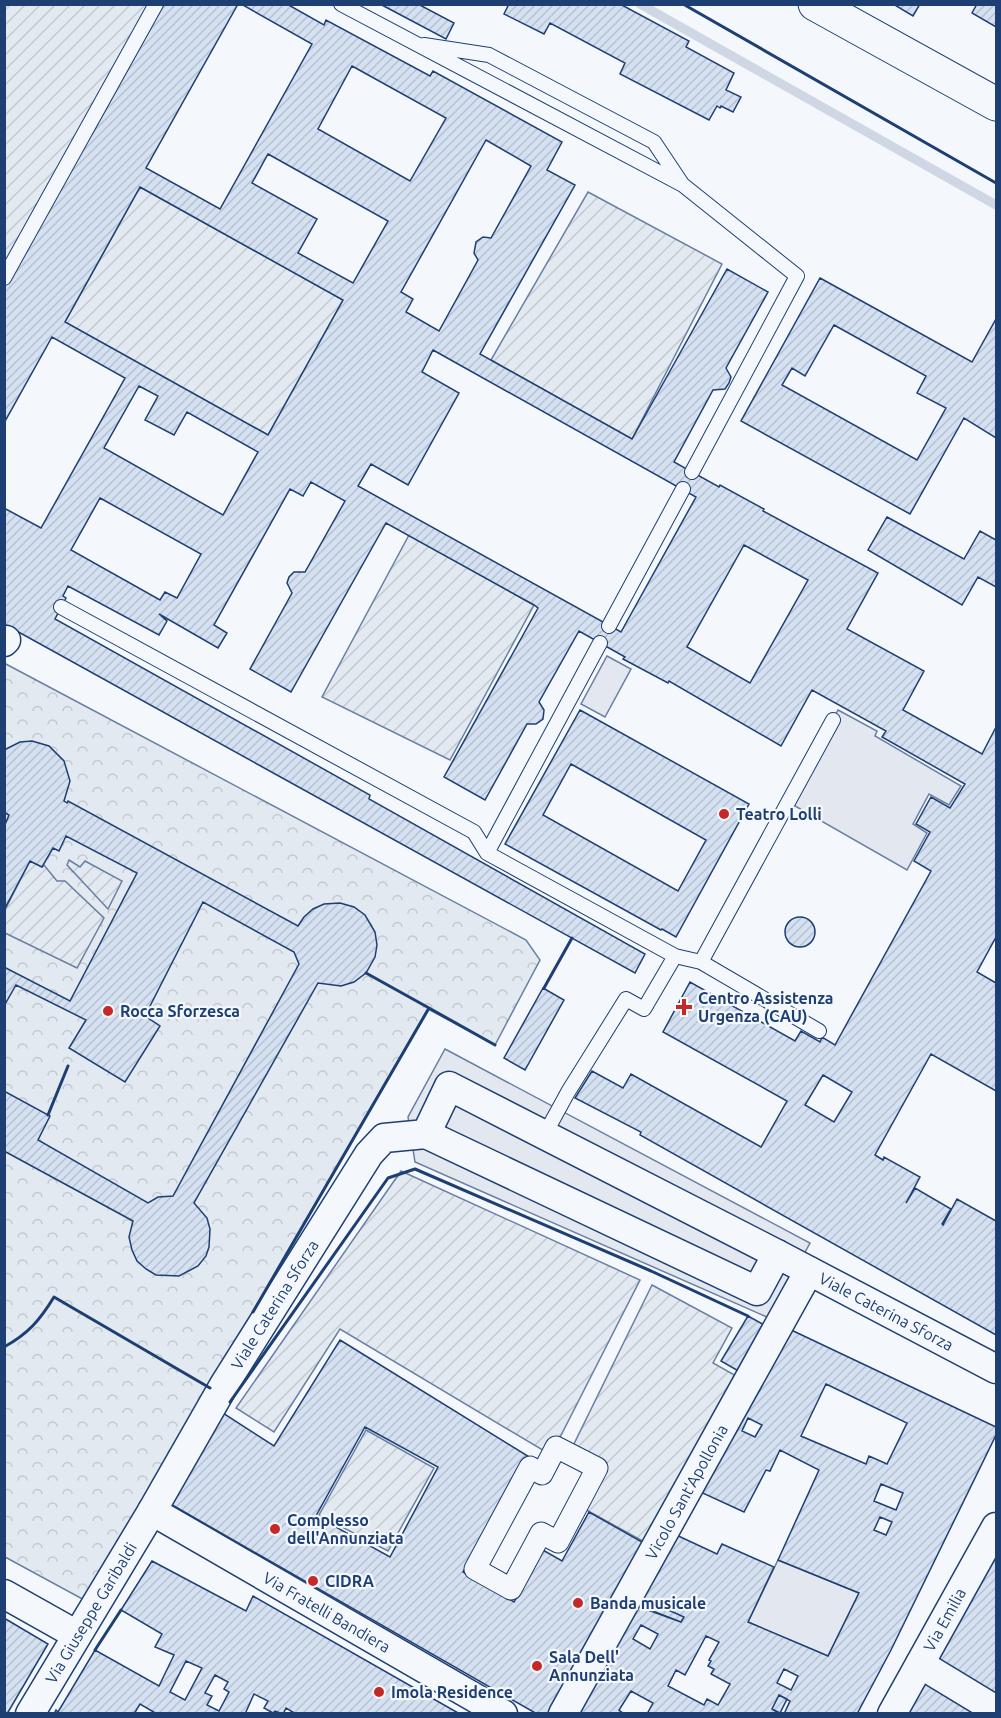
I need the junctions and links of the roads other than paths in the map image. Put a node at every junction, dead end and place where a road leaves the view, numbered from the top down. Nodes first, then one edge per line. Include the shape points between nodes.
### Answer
1 (156, 4) edge
2 (341, 4) edge
3 (815, 4) edge
4 (413, 43) junction
5 (996, 104) edge
6 (683, 185) junction
7 (4, 278) edge
8 (692, 472) dead end
9 (682, 489) dead end
10 (61, 607) dead end
11 (609, 626) dead end
12 (600, 643) dead end
13 (833, 720) dead end
14 (487, 852) junction
15 (675, 956) junction
16 (701, 962) junction
17 (819, 1031) dead end
18 (426, 1134) junction
19 (545, 1134) junction
20 (777, 1254) junction
21 (809, 1271) junction
22 (996, 1369) edge
23 (597, 1468) joint
24 (152, 1511) junction
25 (996, 1527) edge
26 (4, 1594) edge
27 (77, 1635) junction
28 (920, 1664) junction
29 (996, 1710) edge
30 (30, 1713) edge
31 (502, 1713) edge
32 (563, 1713) edge
33 (892, 1713) edge

1 - 7 lane
2 - 4 lane
3 - 5 street
4 - 6 lane
4 - 6 lane via 489,55 654,142
6 - 8 lane via 797,276
9 - 11 lane
10 - 14 lane via 474,832
12 - 14 lane
13 - 16 lane
14 - 15 lane
15 - 16 lane
15 - 19 lane via 644,1009 626,999
16 - 17 lane
18 - 19 street, Viale Caterina Sforza via 449,1086
18 - 20 street via 757,1291
18 - 24 street, Viale Caterina Sforza via 384,1138 369,1154 224,1385
19 - 20 street, Viale Caterina Sforza
20 - 21 street, Viale Caterina Sforza
21 - 22 street, Viale Caterina Sforza
21 - 32 street, Vicolo Sant'Apollonia
23 - 23 street via 558,1542 541,1533 511,1589 475,1569 530,1467 542,1473 556,1447
24 - 27 street, Via Giuseppe Garibaldi
24 - 31 street, Via Fratelli Bandiera
25 - 28 street, Via Emilia
26 - 27 street
27 - 30 street, Via Giuseppe Garibaldi
28 - 29 street
28 - 33 street, Via Emilia

